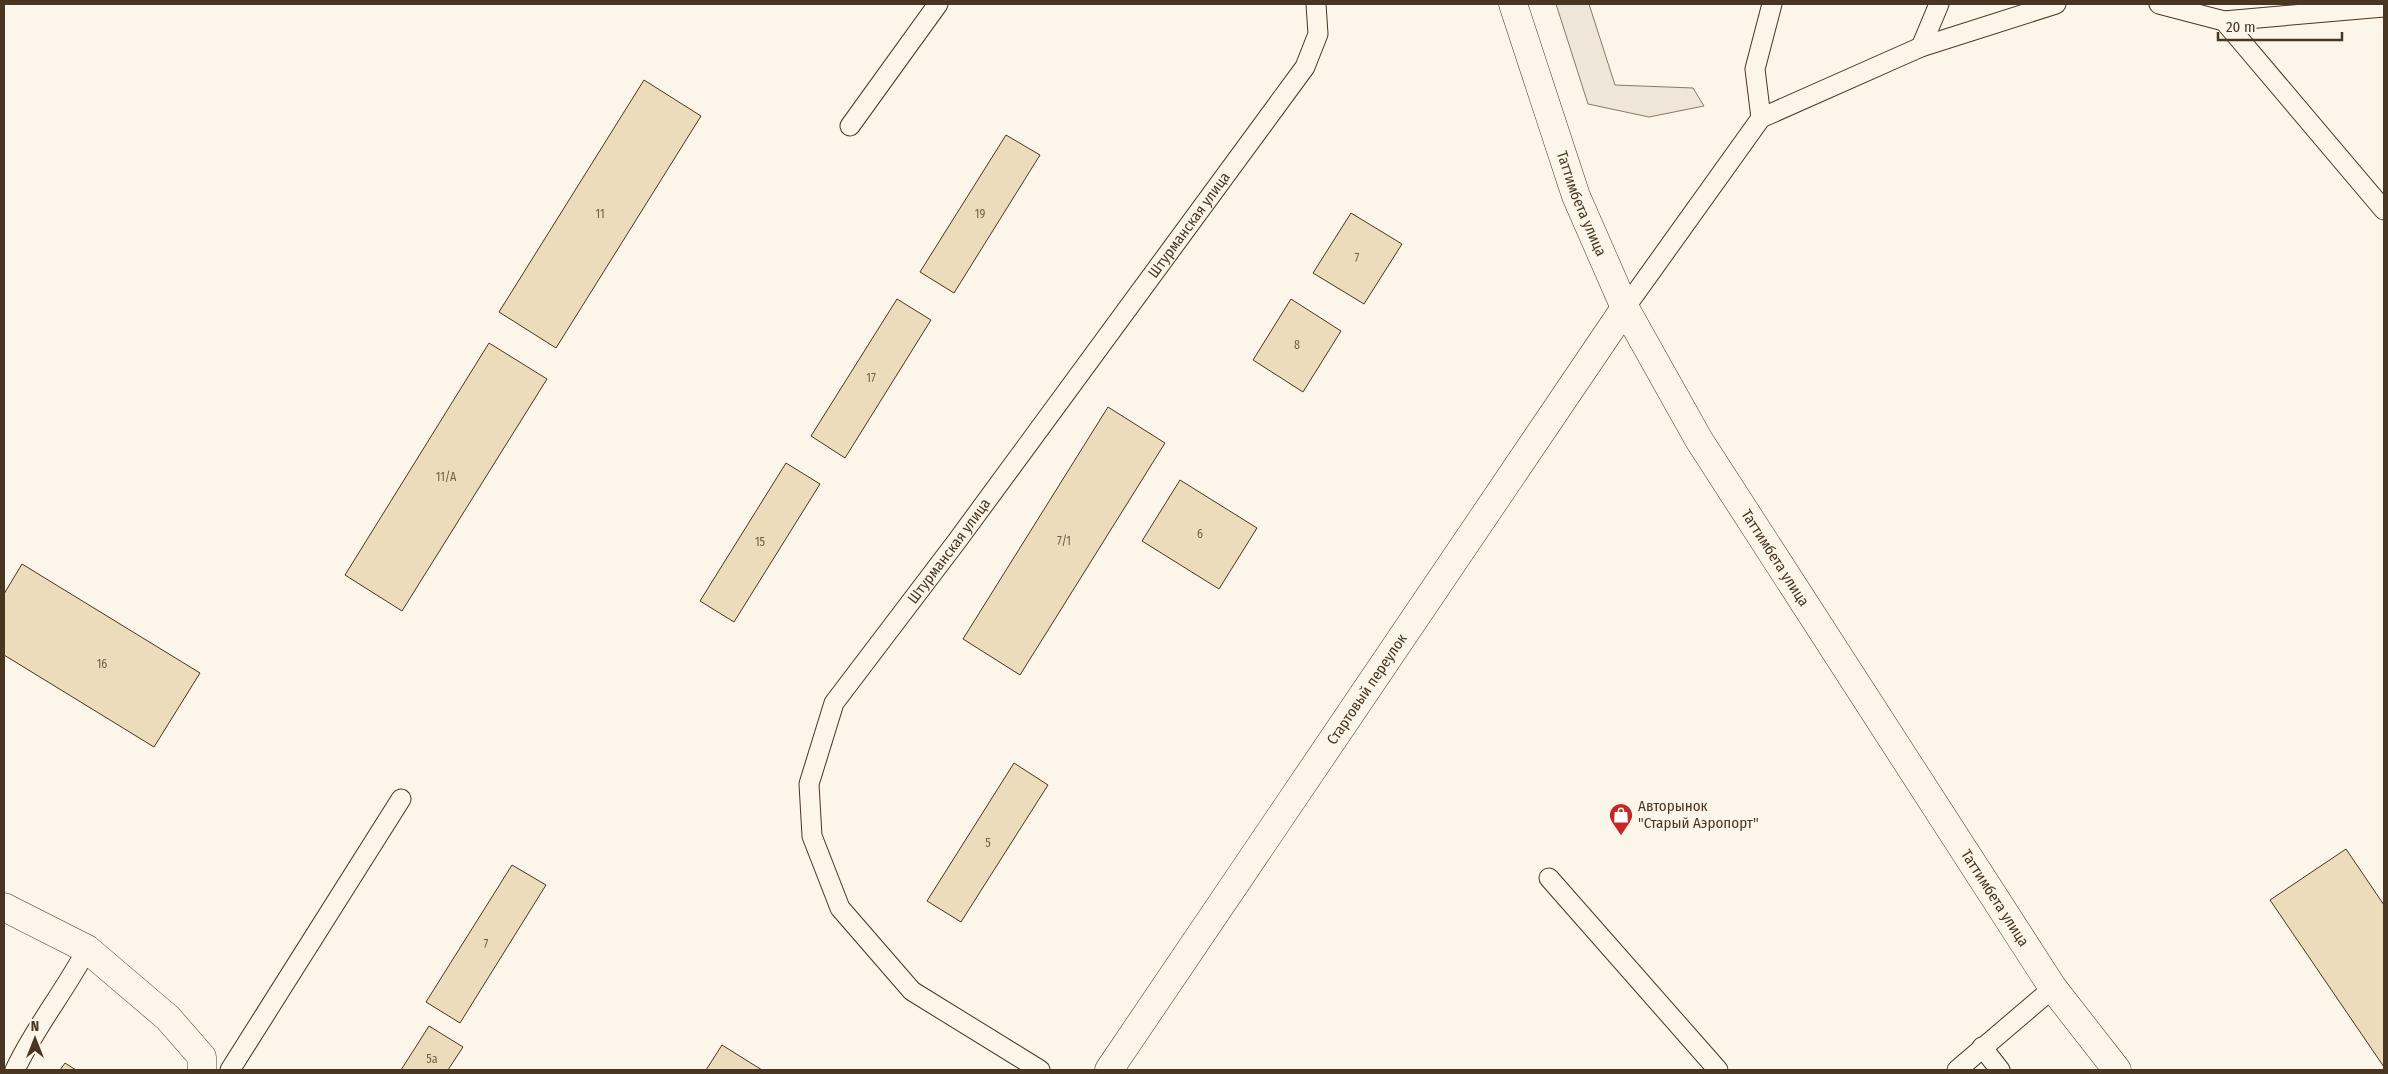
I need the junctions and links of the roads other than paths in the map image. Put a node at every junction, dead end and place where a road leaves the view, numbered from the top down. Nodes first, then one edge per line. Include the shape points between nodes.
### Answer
1 (938, 4) edge
2 (1316, 4) edge
3 (1513, 4) edge
4 (1772, 4) edge
5 (1939, 4) edge
6 (2056, 4) edge
7 (2159, 4) edge
8 (2384, 7) edge
9 (2224, 21) junction
10 (1921, 47) junction
11 (1761, 118) junction
12 (850, 126) dead end
13 (2384, 210) edge
14 (1625, 308) junction
15 (401, 798) dead end
16 (1549, 878) dead end
17 (4, 907) edge
18 (88, 949) junction
19 (2052, 988) junction
20 (1982, 1047) junction
21 (15, 1070) edge
22 (202, 1070) edge
23 (230, 1070) edge
24 (1040, 1070) edge
25 (1109, 1070) edge
26 (1718, 1070) edge
27 (1957, 1070) edge
28 (2000, 1070) edge
29 (2117, 1070) edge

1 - 12 lane
2 - 24 lane, Штурманская улица via 1318,34 1305,67 834,703 809,784 812,836 840,908 912,991
3 - 14 main road, Таттимбета улица via 1576,196
4 - 11 lane via 1755,69
5 - 10 lane
6 - 10 lane
7 - 9 lane
8 - 9 lane
9 - 13 lane
10 - 11 lane
11 - 14 lane
14 - 19 main road, Таттимбета улица via 1699,440
14 - 25 main road, Стартовый переулок
15 - 23 lane
16 - 26 lane
17 - 18 main road
18 - 21 lane via 27,1044
18 - 22 main road via 168,1018 202,1058
19 - 20 lane
19 - 29 main road, Таттимбета улица
20 - 27 lane
20 - 28 lane

